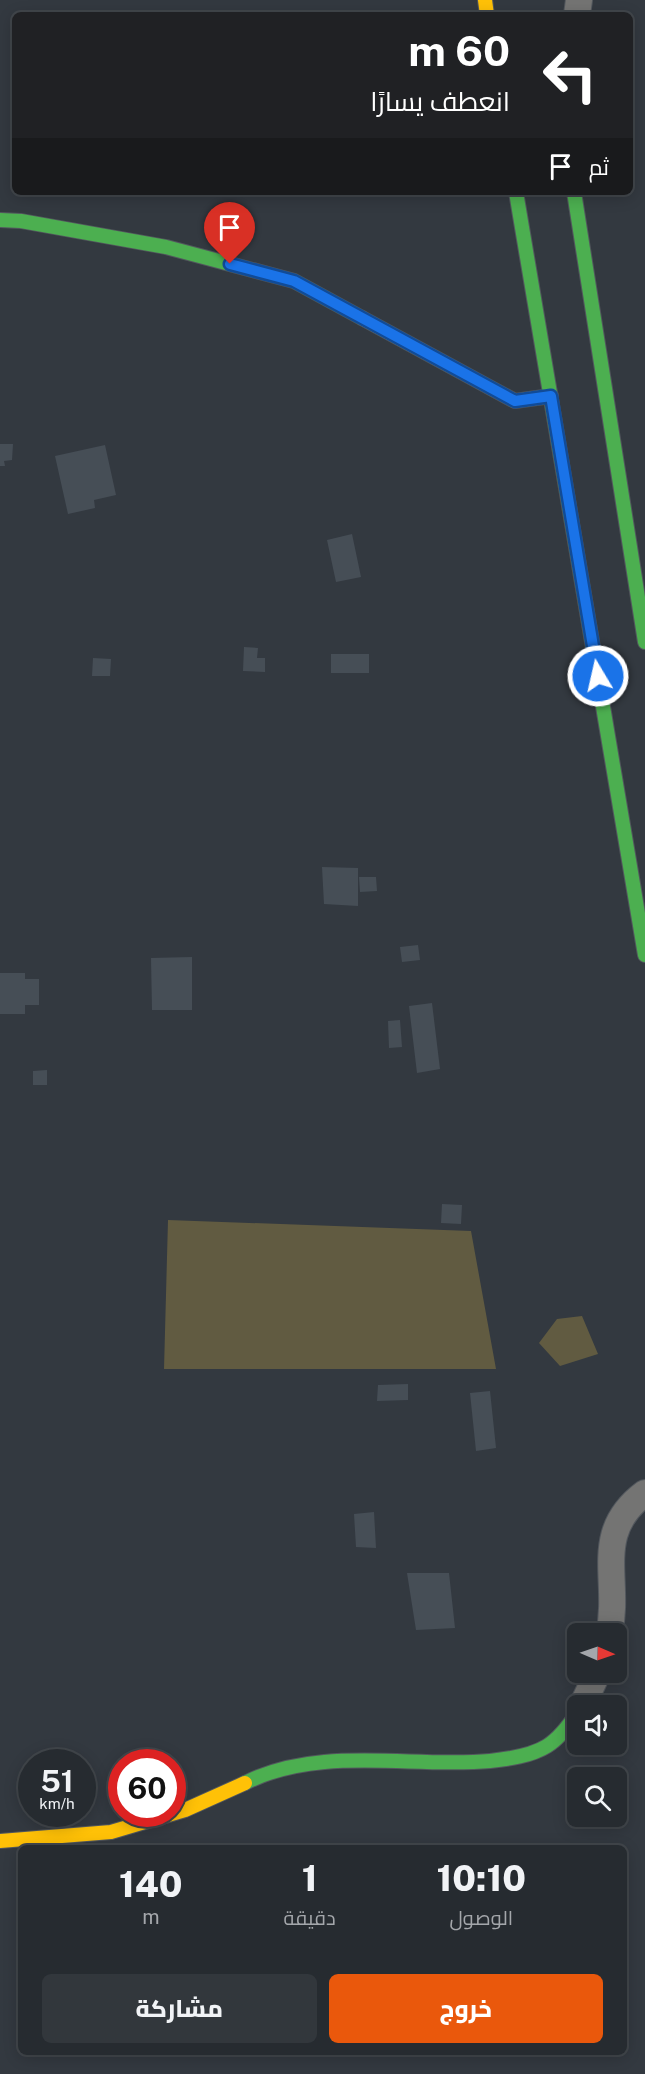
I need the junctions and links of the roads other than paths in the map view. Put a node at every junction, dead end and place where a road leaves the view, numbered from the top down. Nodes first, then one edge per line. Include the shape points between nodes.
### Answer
1 (517, 195) edge
2 (574, 195) edge
3 (0, 220) edge
4 (551, 396) junction
5 (645, 642) edge
6 (645, 955) edge
7 (645, 1493) edge
8 (610, 1623) edge
9 (567, 1727) edge
10 (0, 1841) edge

1 - 4 street
2 - 5 street
3 - 4 street via 166,247 294,281 515,401
4 - 6 street
7 - 8 street via 623,1514 612,1541
9 - 10 street via 547,1746 514,1758 475,1762 370,1760 293,1767 260,1774 185,1810 111,1832

